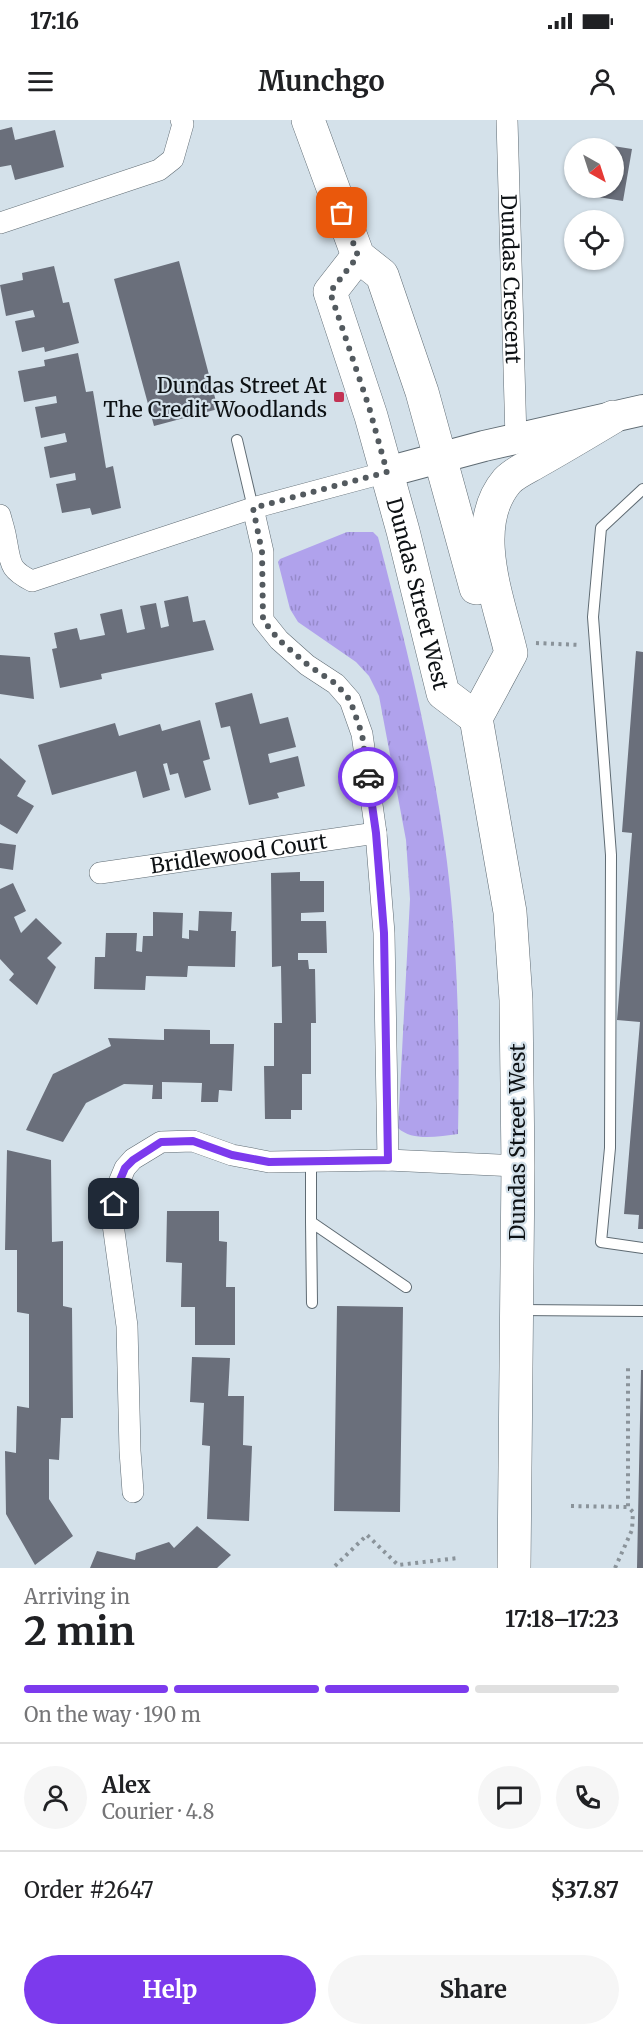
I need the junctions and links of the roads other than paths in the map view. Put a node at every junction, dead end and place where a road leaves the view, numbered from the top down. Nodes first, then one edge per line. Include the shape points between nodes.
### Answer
1 (181, 120) edge
2 (308, 120) edge
3 (507, 120) edge
4 (0, 223) edge
5 (358, 256) junction
6 (628, 413) edge
7 (516, 439) junction
8 (237, 440) dead end
9 (441, 458) junction
10 (387, 472) junction
11 (643, 489) edge
12 (253, 508) junction
13 (0, 514) edge
14 (497, 681) junction
15 (476, 718) junction
16 (376, 833) junction
17 (100, 873) dead end
18 (388, 1160) junction
19 (311, 1161) junction
20 (518, 1166) junction
21 (311, 1222) junction
22 (643, 1248) edge
23 (406, 1287) dead end
24 (312, 1303) dead end
25 (516, 1310) junction
26 (643, 1311) edge
27 (133, 1492) dead end
28 (514, 1568) edge

1 - 4 street via 173,159 159,170
2 - 5 main road
3 - 7 street, Dundas Crescent
5 - 9 main road via 382,275
5 - 10 main road, Dundas Street West via 330,292
6 - 7 street
6 - 14 main road via 508,480 495,500 489,516 489,559 511,652
7 - 9 street
8 - 12 lane
9 - 10 street
9 - 14 main road
10 - 12 street
10 - 15 main road, Dundas Street West via 443,693
11 - 22 lane via 601,528 593,617 611,855 610,1148 601,1242
12 - 13 street via 32,581 18,574 9,561
12 - 16 street via 262,552 263,620 279,640 336,684 350,700 362,734
14 - 15 main road
15 - 20 main road, Dundas Street West via 510,912 516,1000
16 - 17 street, Bridlewood Court
16 - 18 street via 384,933
18 - 19 street
18 - 20 street
19 - 21 lane
19 - 27 street via 269,1162 182,1141 161,1142 125,1168 115,1192 112,1217 128,1326
20 - 25 main road, Dundas Street West
21 - 23 lane
21 - 24 lane
25 - 26 lane
25 - 28 main road, Dundas Street West

